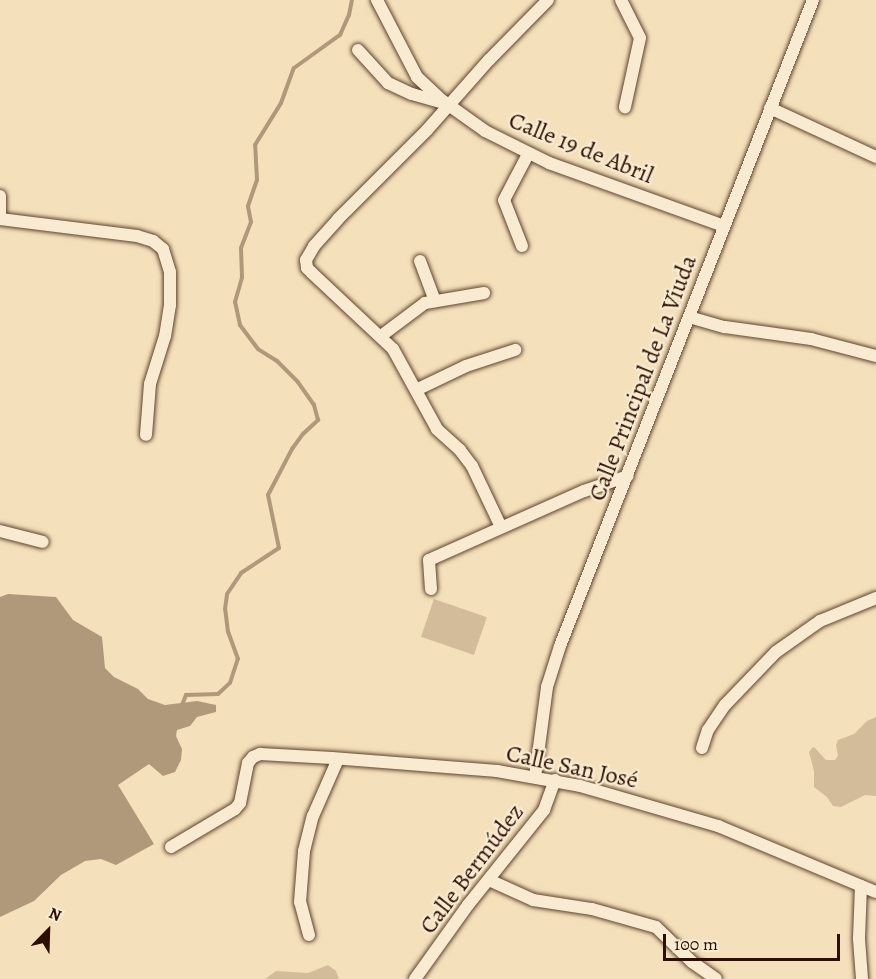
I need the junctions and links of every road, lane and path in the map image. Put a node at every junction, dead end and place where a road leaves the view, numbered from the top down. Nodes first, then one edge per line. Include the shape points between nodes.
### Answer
1 (376, 0) edge
2 (548, 0) edge
3 (621, 0) edge
4 (813, 0) edge
5 (358, 50) dead end
6 (450, 105) junction
7 (625, 107) dead end
8 (770, 108) junction
9 (528, 154) junction
10 (876, 157) edge
11 (0, 196) edge
12 (0, 215) edge
13 (0, 219) edge
14 (724, 226) junction
15 (522, 246) dead end
16 (420, 261) dead end
17 (484, 293) dead end
18 (435, 301) junction
19 (688, 317) junction
20 (381, 336) junction
21 (515, 350) dead end
22 (876, 356) edge
23 (416, 390) junction
24 (146, 435) dead end
25 (628, 476) junction
26 (501, 527) junction
27 (0, 531) edge
28 (43, 542) dead end
29 (431, 589) dead end
30 (876, 598) edge
31 (702, 748) dead end
32 (338, 759) junction
33 (535, 777) junction
34 (555, 780) junction
35 (171, 846) dead end
36 (489, 880) junction
37 (861, 886) junction
38 (876, 892) edge
39 (309, 934) dead end
40 (415, 979) edge
41 (716, 979) edge
42 (862, 979) edge

1 - 6 street, Calle 19 de Abril via 417,77
2 - 6 street
3 - 7 street via 640,38
4 - 8 street, Calle Principal de La Viuda
5 - 6 street via 388,83
6 - 9 street, Calle 19 de Abril via 485,131
6 - 20 street via 345,212 306,260 312,273
8 - 10 street
8 - 14 street, Calle Principal de La Viuda
9 - 14 street, Calle 19 de Abril via 579,176
9 - 15 street via 504,200
11 - 12 street
13 - 24 street via 137,236 164,249 170,272 170,305 150,384
14 - 19 street, Calle Principal de La Viuda
16 - 18 street
17 - 18 street
18 - 20 street via 415,308
19 - 22 street via 733,329 812,339
19 - 25 street, Calle Principal de La Viuda
20 - 23 street via 401,360
21 - 23 street via 477,362
23 - 26 street via 437,429 472,466
25 - 26 street
25 - 33 street, Calle Principal de La Viuda via 551,672
26 - 29 street via 429,560
27 - 28 street
30 - 31 street via 820,621 776,651 724,705
32 - 33 street, Calle San José
32 - 35 street, Calle San José via 260,754 253,757 235,809
32 - 39 street via 313,816 304,851 300,902
33 - 34 street, Calle San José
34 - 36 street, Calle Bermúdez via 544,810
34 - 37 street, Calle San José via 718,825
36 - 40 street, Calle Bermúdez
36 - 41 street via 533,900 592,909 656,927
37 - 38 street, Calle San José
37 - 42 street

